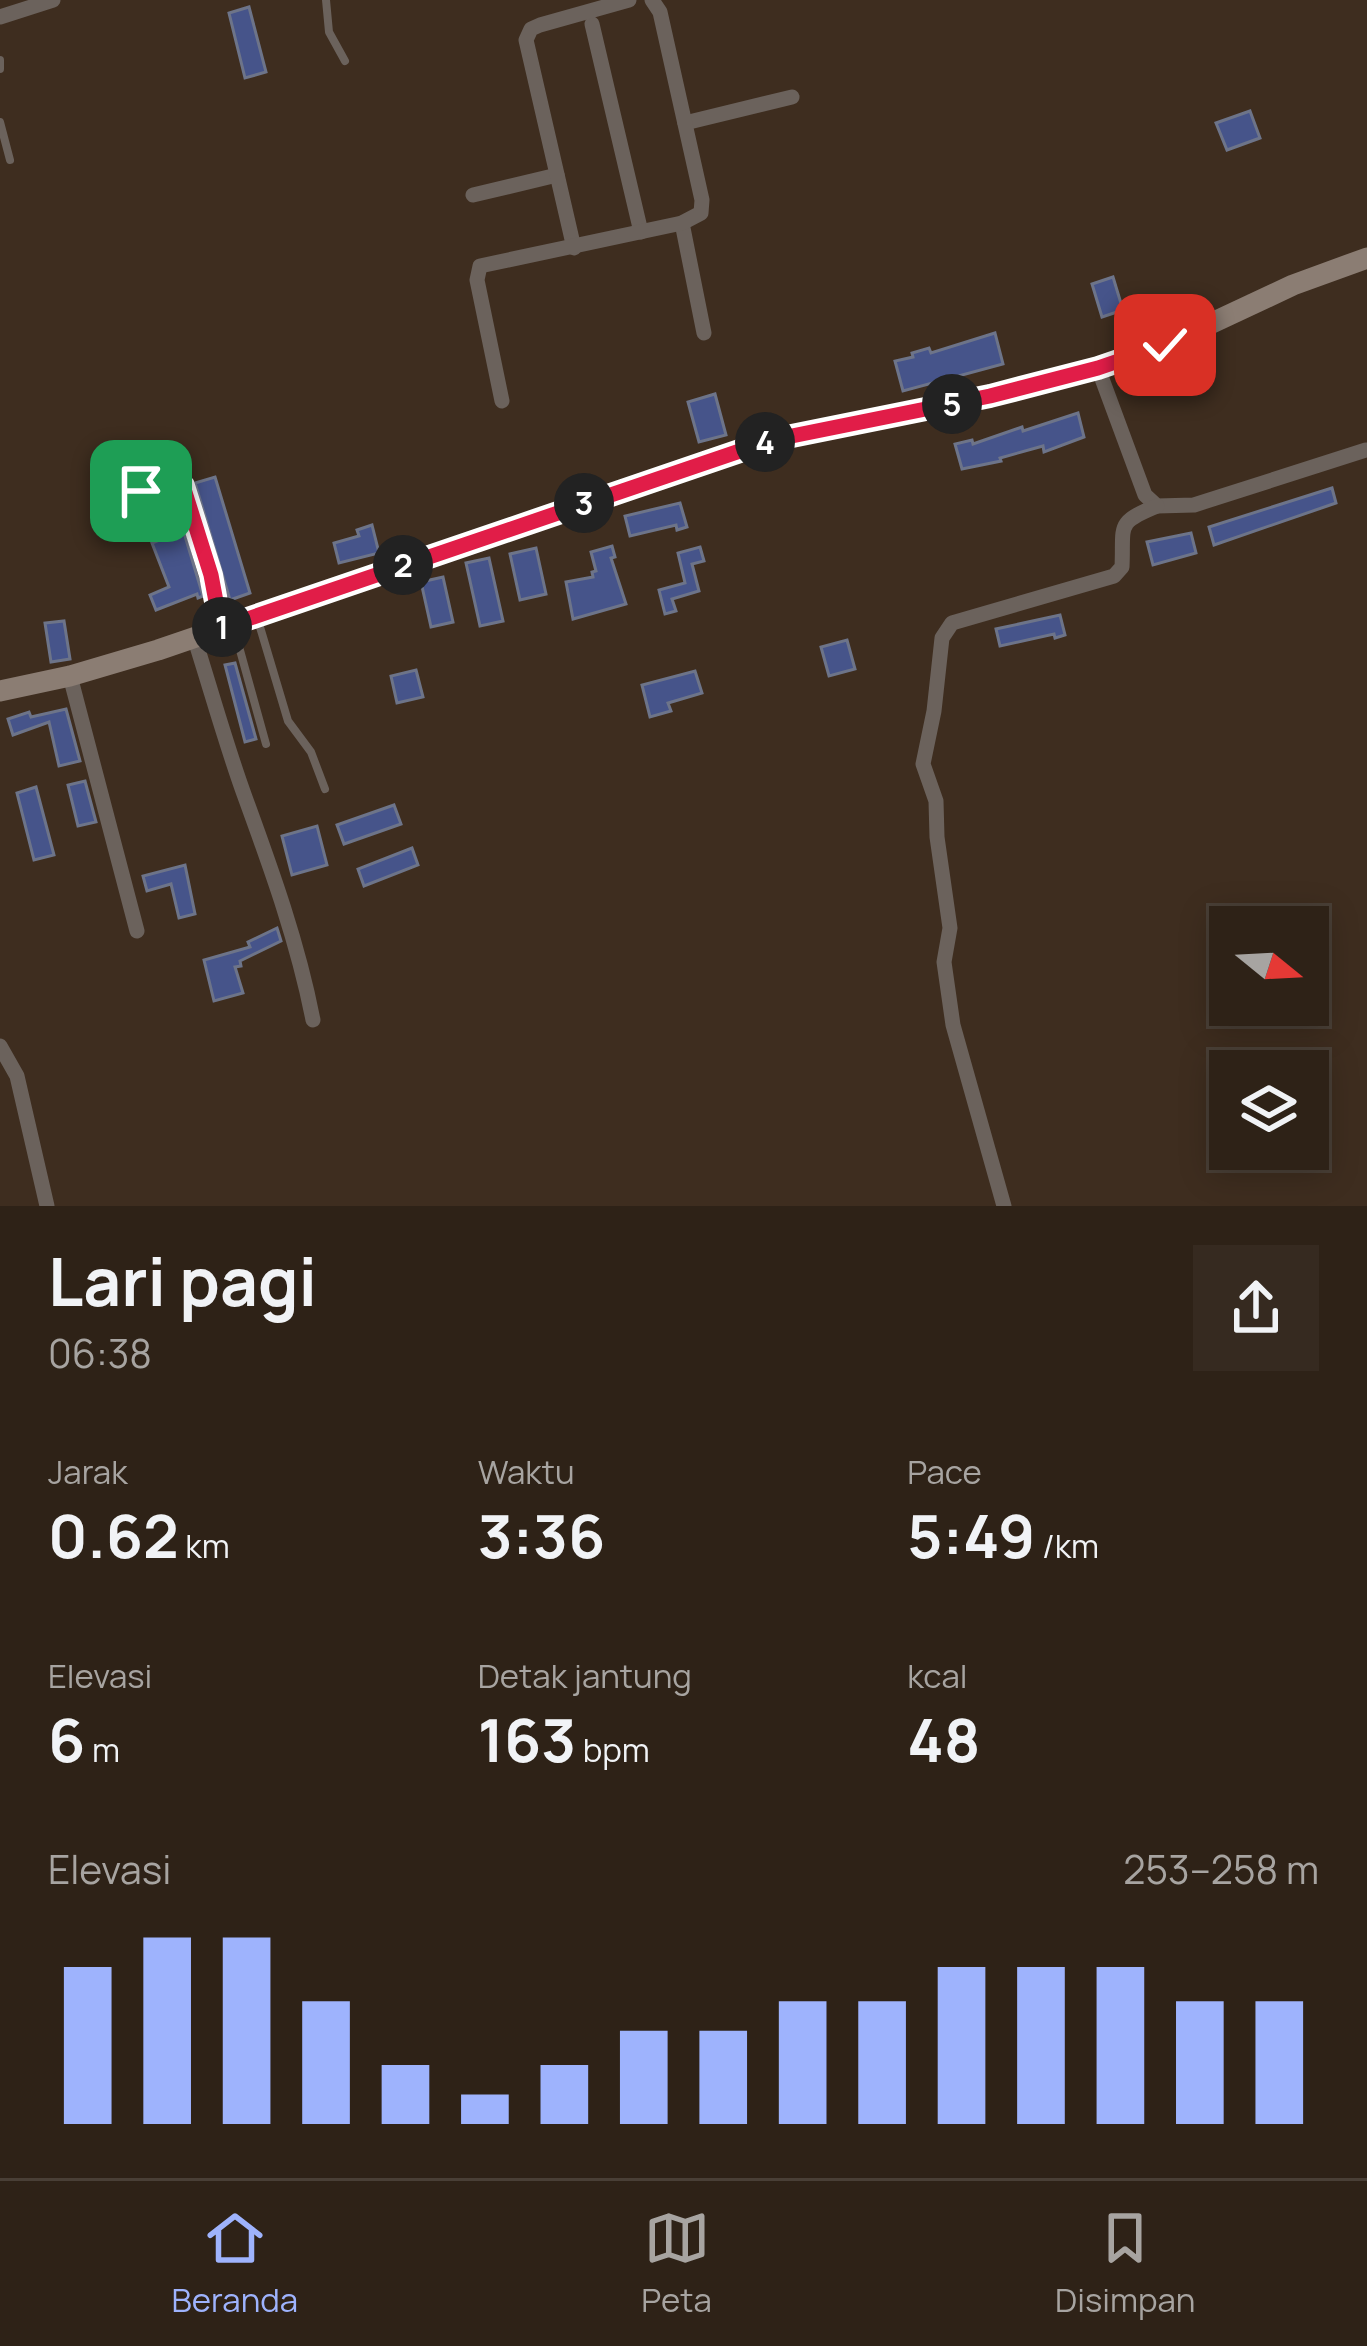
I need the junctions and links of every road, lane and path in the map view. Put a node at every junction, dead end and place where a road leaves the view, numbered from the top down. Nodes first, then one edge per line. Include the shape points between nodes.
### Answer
1 (50, 0) edge
2 (326, 0) edge
3 (629, 0) edge
4 (652, 0) edge
5 (590, 9) edge
6 (0, 17) edge
7 (345, 62) dead end
8 (792, 97) dead end
9 (0, 122) edge
10 (685, 122) junction
11 (10, 160) dead end
12 (557, 175) junction
13 (473, 194) dead end
14 (682, 224) junction
15 (641, 232) junction
16 (574, 248) junction
17 (1367, 258) edge
18 (704, 333) dead end
19 (1098, 368) junction
20 (502, 401) dead end
21 (1366, 450) edge
22 (141, 491) dead end
23 (1156, 506) junction
24 (257, 616) junction
25 (227, 626) junction
26 (194, 637) junction
27 (70, 676) junction
28 (0, 691) edge
29 (266, 744) dead end
30 (325, 789) dead end
31 (137, 931) dead end
32 (314, 1020) dead end
33 (0, 1046) edge
34 (47, 1206) edge
35 (1004, 1206) edge

1 - 6 street
2 - 7 lane via 329,32
3 - 5 street
4 - 10 street
5 - 12 street via 531,29 526,40
5 - 15 street
8 - 10 street
9 - 11 lane
10 - 14 street via 702,208
12 - 13 street
12 - 16 street
14 - 15 street
14 - 18 street
15 - 16 street
16 - 20 street via 477,270
17 - 19 street
19 - 23 street
19 - 24 street via 772,440
21 - 23 street via 1194,505
22 - 25 street via 183,486
23 - 35 street via 1120,529 1122,566 1114,576 952,623 942,638 923,764 936,801 950,928 944,962 953,1025
24 - 25 street
24 - 30 lane via 288,722
25 - 26 street
25 - 29 lane
26 - 27 street
26 - 32 street via 274,871
27 - 28 street
27 - 31 street
33 - 34 street via 17,1076

